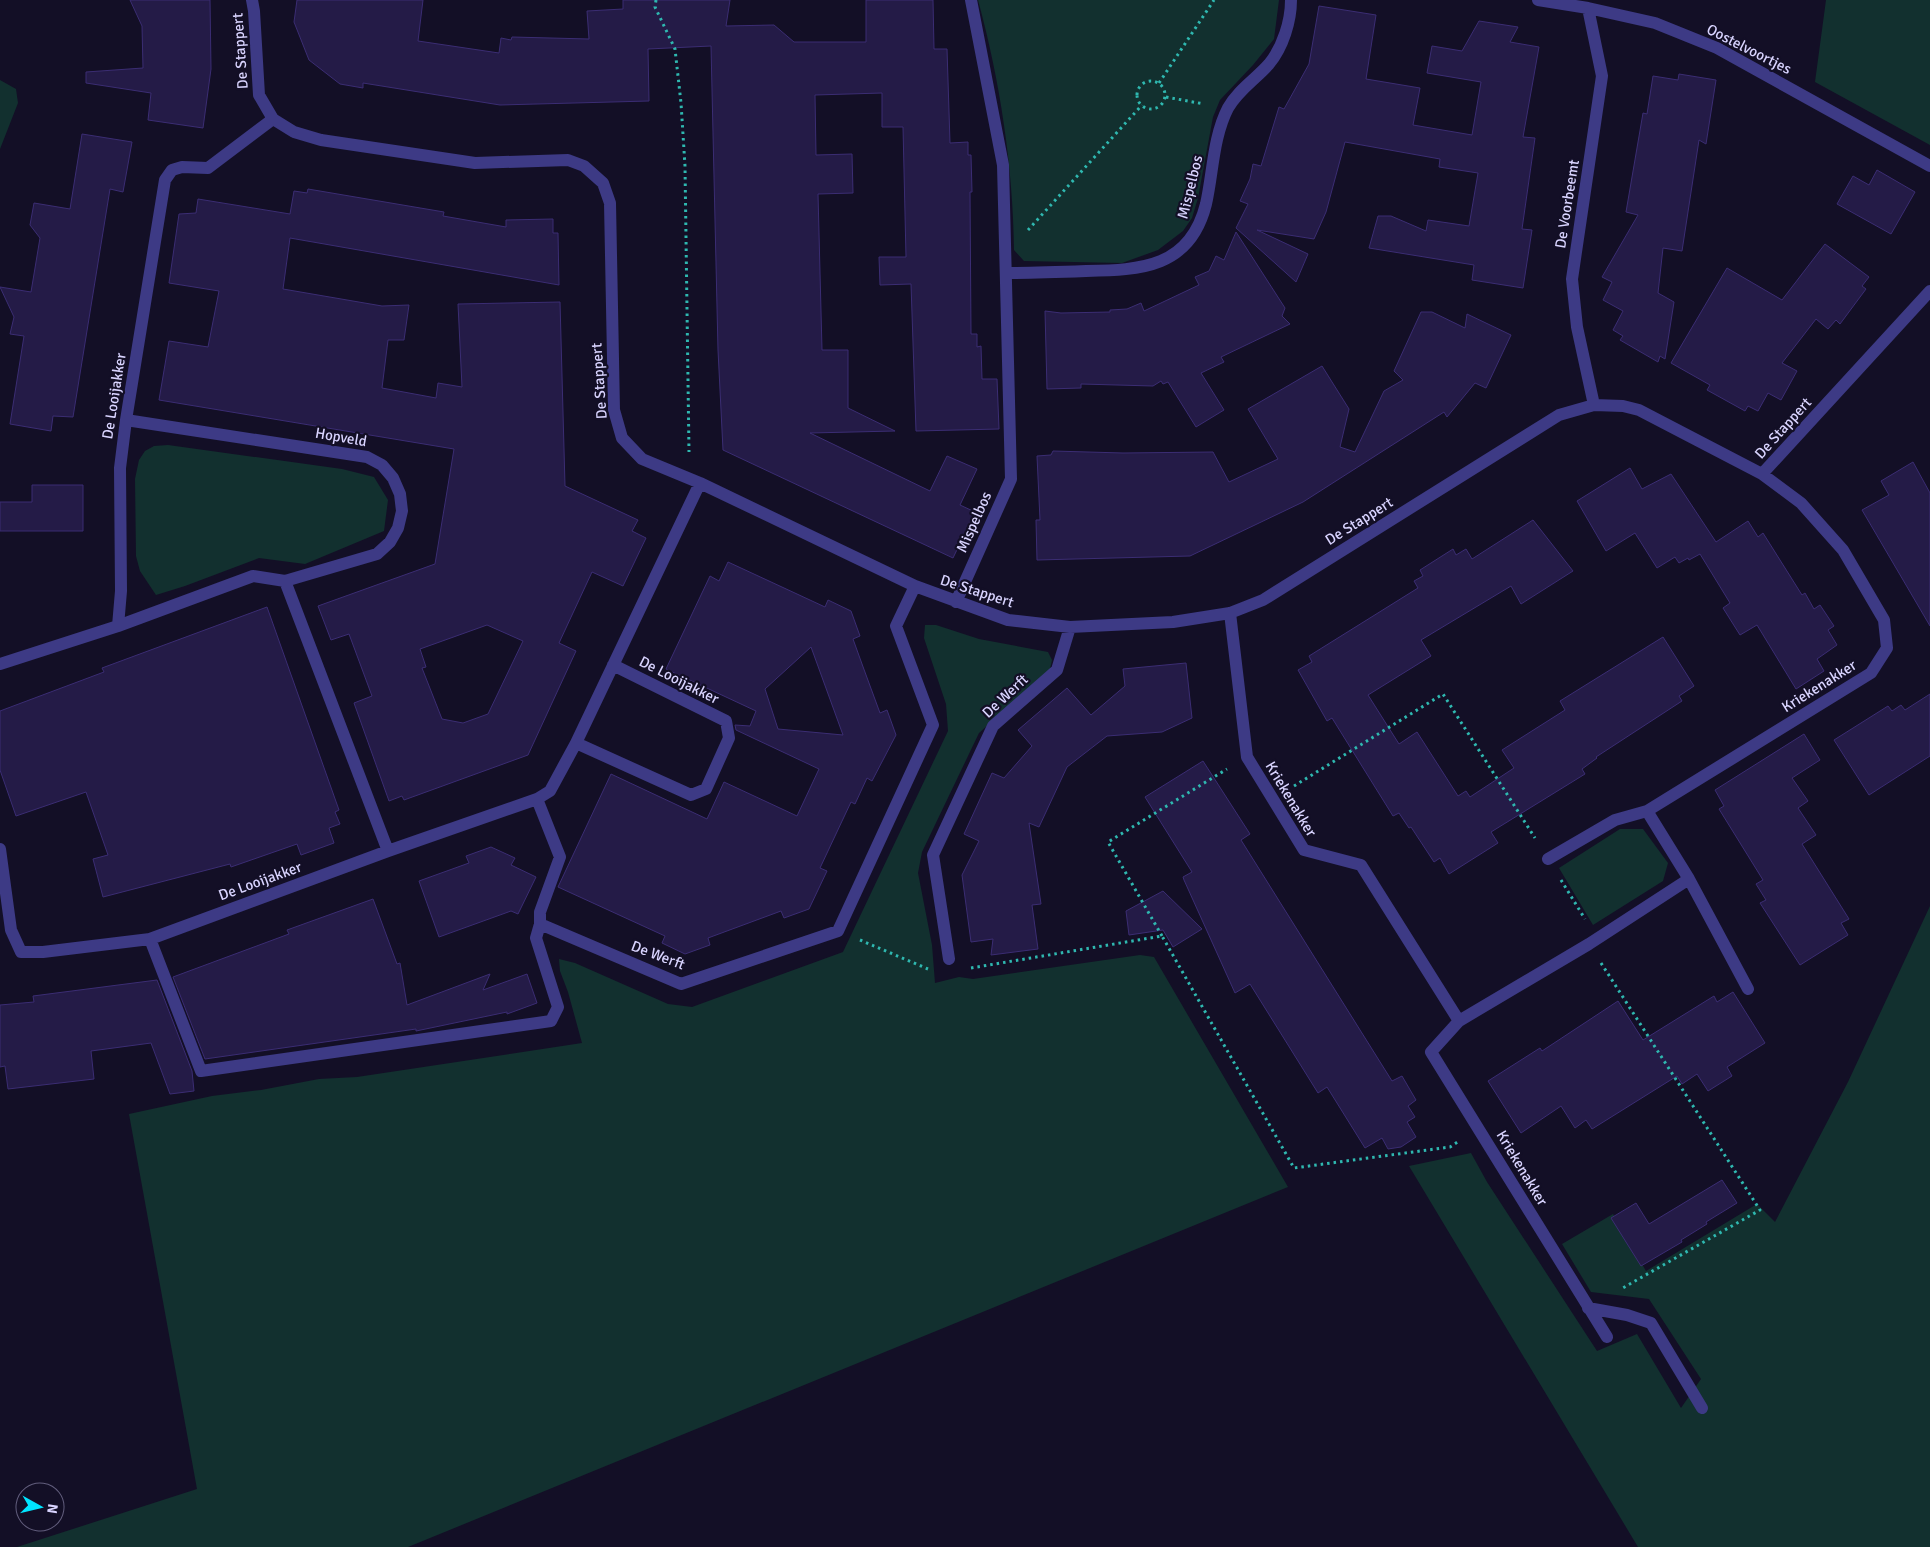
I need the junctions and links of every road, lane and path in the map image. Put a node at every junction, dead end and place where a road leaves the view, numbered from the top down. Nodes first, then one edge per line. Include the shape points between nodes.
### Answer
1 (252, 0) edge
2 (656, 0) edge
3 (971, 0) edge
4 (1214, 0) edge
5 (1291, 0) edge
6 (1538, 0) edge
7 (1588, 8) junction
8 (1159, 83) junction
9 (1166, 97) junction
10 (1142, 105) junction
11 (1228, 109) junction
12 (273, 119) junction
13 (1930, 166) edge
14 (1005, 256) junction
15 (1006, 273) junction
16 (1930, 291) edge
17 (1594, 405) junction
18 (126, 420) junction
19 (1762, 474) junction
20 (682, 476) junction
21 (700, 483) junction
22 (285, 581) junction
23 (915, 586) junction
24 (956, 602) junction
25 (1230, 613) junction
26 (118, 626) junction
27 (1070, 627) junction
28 (0, 664) edge
29 (613, 665) junction
30 (576, 743) junction
31 (1247, 757) junction
32 (537, 798) junction
33 (1273, 800) junction
34 (1647, 811) junction
35 (0, 849) edge
36 (388, 851) junction
37 (1548, 859) junction
38 (1689, 879) junction
39 (540, 924) junction
40 (838, 931) junction
41 (1162, 936) junction
42 (150, 939) junction
43 (1593, 942) junction
44 (948, 959) dead end
45 (970, 968) dead end
46 (935, 970) dead end
47 (1748, 989) dead end
48 (1459, 1022) junction
49 (1478, 1127) junction
50 (1588, 1308) junction
51 (1607, 1337) dead end
52 (1702, 1408) dead end

1 - 12 street, De Stappert via 259,96
2 - 20 path via 655,6 675,49 685,166 690,454
3 - 14 street, Mispelbos via 1003,165
4 - 8 path
5 - 11 street, Mispelbos via 1284,39 1270,62 1238,94
6 - 7 street, Oostelvoortjes
7 - 13 street, Oostelvoortjes via 1655,23 1717,48
7 - 17 street, De Voorbeemt via 1602,76 1572,278 1577,327
8 - 9 path
8 - 10 path via 1151,80 1139,88
9 - 10 path via 1157,108
9 - 11 path
10 - 14 path
11 - 15 street, Mispelbos via 1196,232 1177,253 1154,265 1127,270
12 - 18 street, De Looijakker via 208,168 182,167 172,170 165,180
12 - 20 street, De Stappert via 294,132 321,140 475,163 568,160 584,166 603,183 610,203 614,410 622,438 642,459
14 - 15 street, Mispelbos
15 - 24 street, Mispelbos via 1011,480
16 - 19 street, De Stappert
17 - 19 street, De Stappert via 1639,410
17 - 25 street, De Stappert via 1559,415 1263,600
18 - 22 street, Hopveld via 367,457 382,465 400,494 402,511 390,542 377,554
18 - 26 street, De Looijakker via 120,468 121,590
19 - 34 street, Kriekenakker via 1801,504 1843,550 1884,620 1887,648 1871,674
20 - 21 street, De Stappert
21 - 23 street, De Stappert
21 - 29 street, De Looijakker
22 - 26 street, Hopveld via 253,576
22 - 36 street
23 - 24 street, De Stappert
23 - 40 street via 896,626 933,725
24 - 27 street, De Stappert via 1008,620
25 - 27 street, De Stappert via 1173,622
25 - 31 street, Kriekenakker
26 - 28 street
27 - 44 street, De Werft via 1057,670 993,726 933,855
29 - 30 street, De Looijakker
29 - 30 street, De Looijakker via 726,721 729,738 706,790 691,795
30 - 32 street, De Looijakker via 550,791
31 - 33 street, Kriekenakker
31 - 41 path via 1108,842
32 - 36 street, De Looijakker
32 - 39 street via 560,857 540,912
33 - 37 path via 1443,694
33 - 48 street, Kriekenakker via 1304,850 1360,865
34 - 37 street, Kriekenakker via 1615,820
34 - 38 street
35 - 42 street, De Looijakker via 11,930 21,952
36 - 42 street, De Looijakker
37 - 43 path
38 - 43 street, Kriekenakker
38 - 47 street
39 - 40 street, De Werft via 681,984
39 - 42 street via 536,938 558,1007 551,1021 201,1071
40 - 46 path
41 - 45 path
41 - 49 path via 1294,1168 1450,1147
43 - 48 street, Kriekenakker
43 - 50 path via 1760,1210
48 - 49 street, Kriekenakker via 1431,1052
49 - 50 street, Kriekenakker
50 - 51 street, Kriekenakker
50 - 52 street via 1651,1322

